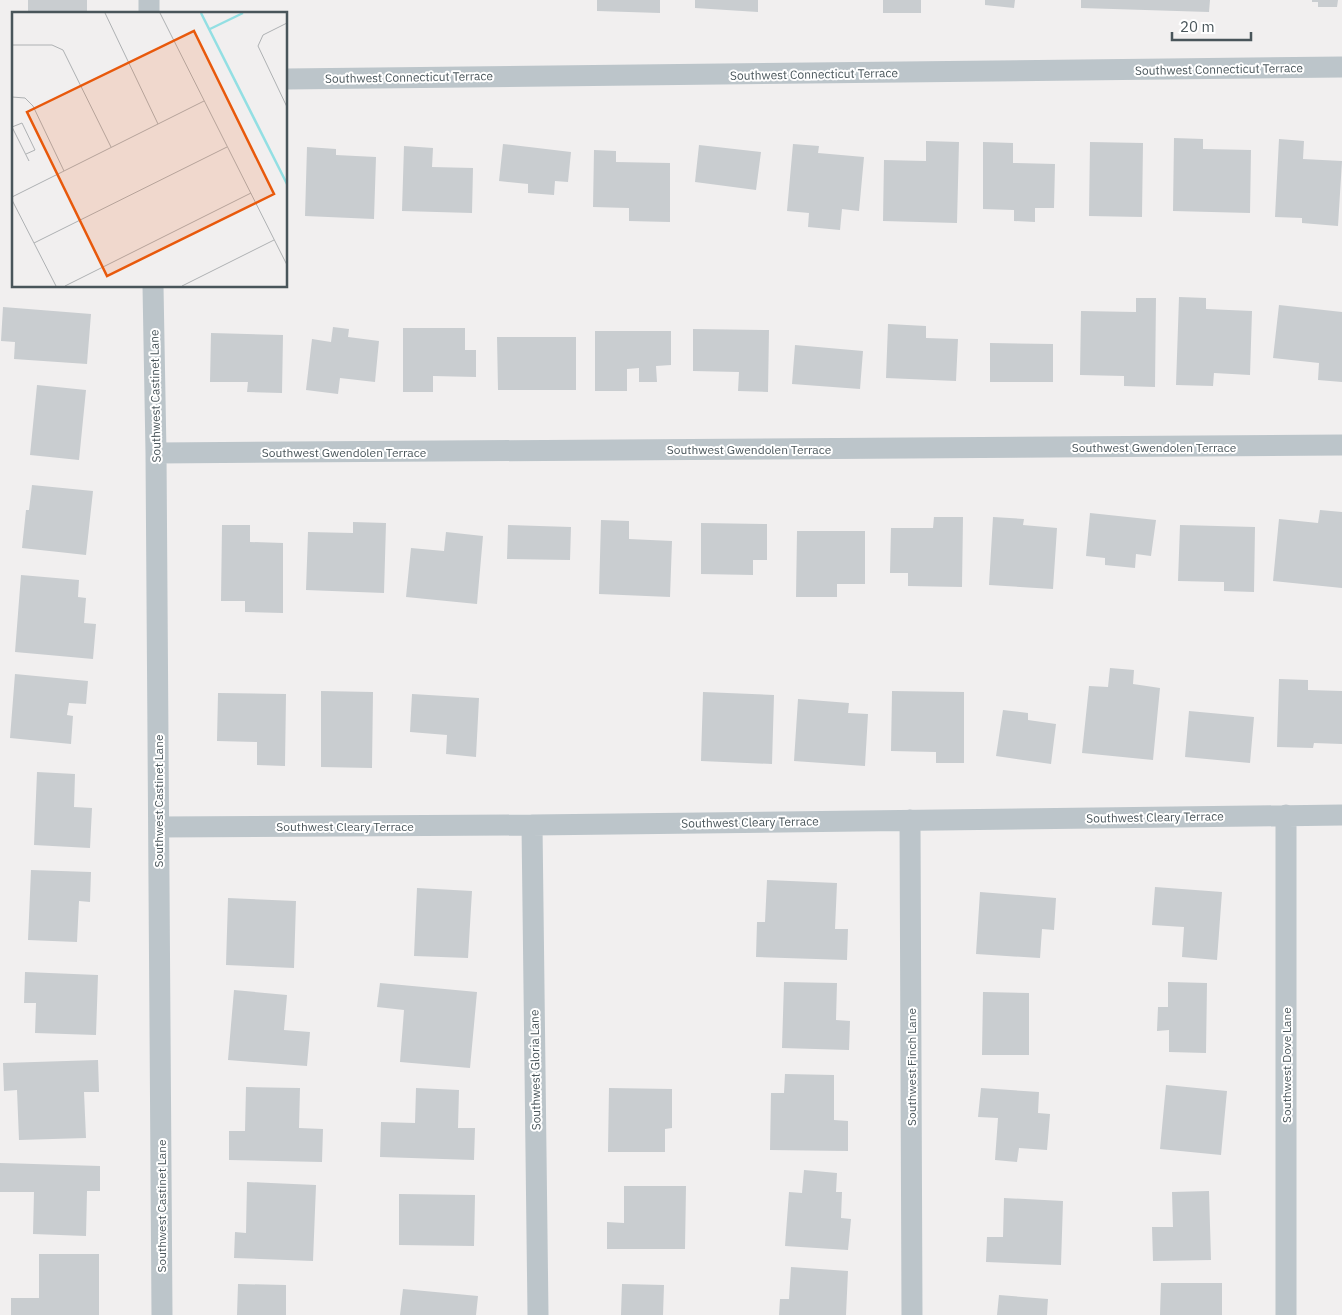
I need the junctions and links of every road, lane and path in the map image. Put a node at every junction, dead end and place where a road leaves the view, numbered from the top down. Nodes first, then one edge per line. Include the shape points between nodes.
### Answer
1 (1342, 67) edge
2 (288, 78) edge
3 (153, 288) edge
4 (1342, 445) edge
5 (156, 453) junction
6 (1286, 815) junction
7 (1342, 815) edge
8 (910, 820) junction
9 (532, 825) junction
10 (158, 827) junction
11 (162, 1315) edge
12 (538, 1315) edge
13 (912, 1315) edge
14 (1286, 1315) edge

1 - 2 street, Southwest Connecticut Terrace
3 - 5 street, Southwest Castinet Lane
4 - 5 street, Southwest Gwendolen Terrace
5 - 10 street, Southwest Castinet Lane
6 - 7 street, Southwest Cleary Terrace
6 - 8 street, Southwest Cleary Terrace
6 - 14 street, Southwest Dove Lane
8 - 9 street, Southwest Cleary Terrace
8 - 13 street, Southwest Finch Lane
9 - 10 street, Southwest Cleary Terrace
9 - 12 street, Southwest Gloria Lane
10 - 11 street, Southwest Castinet Lane

